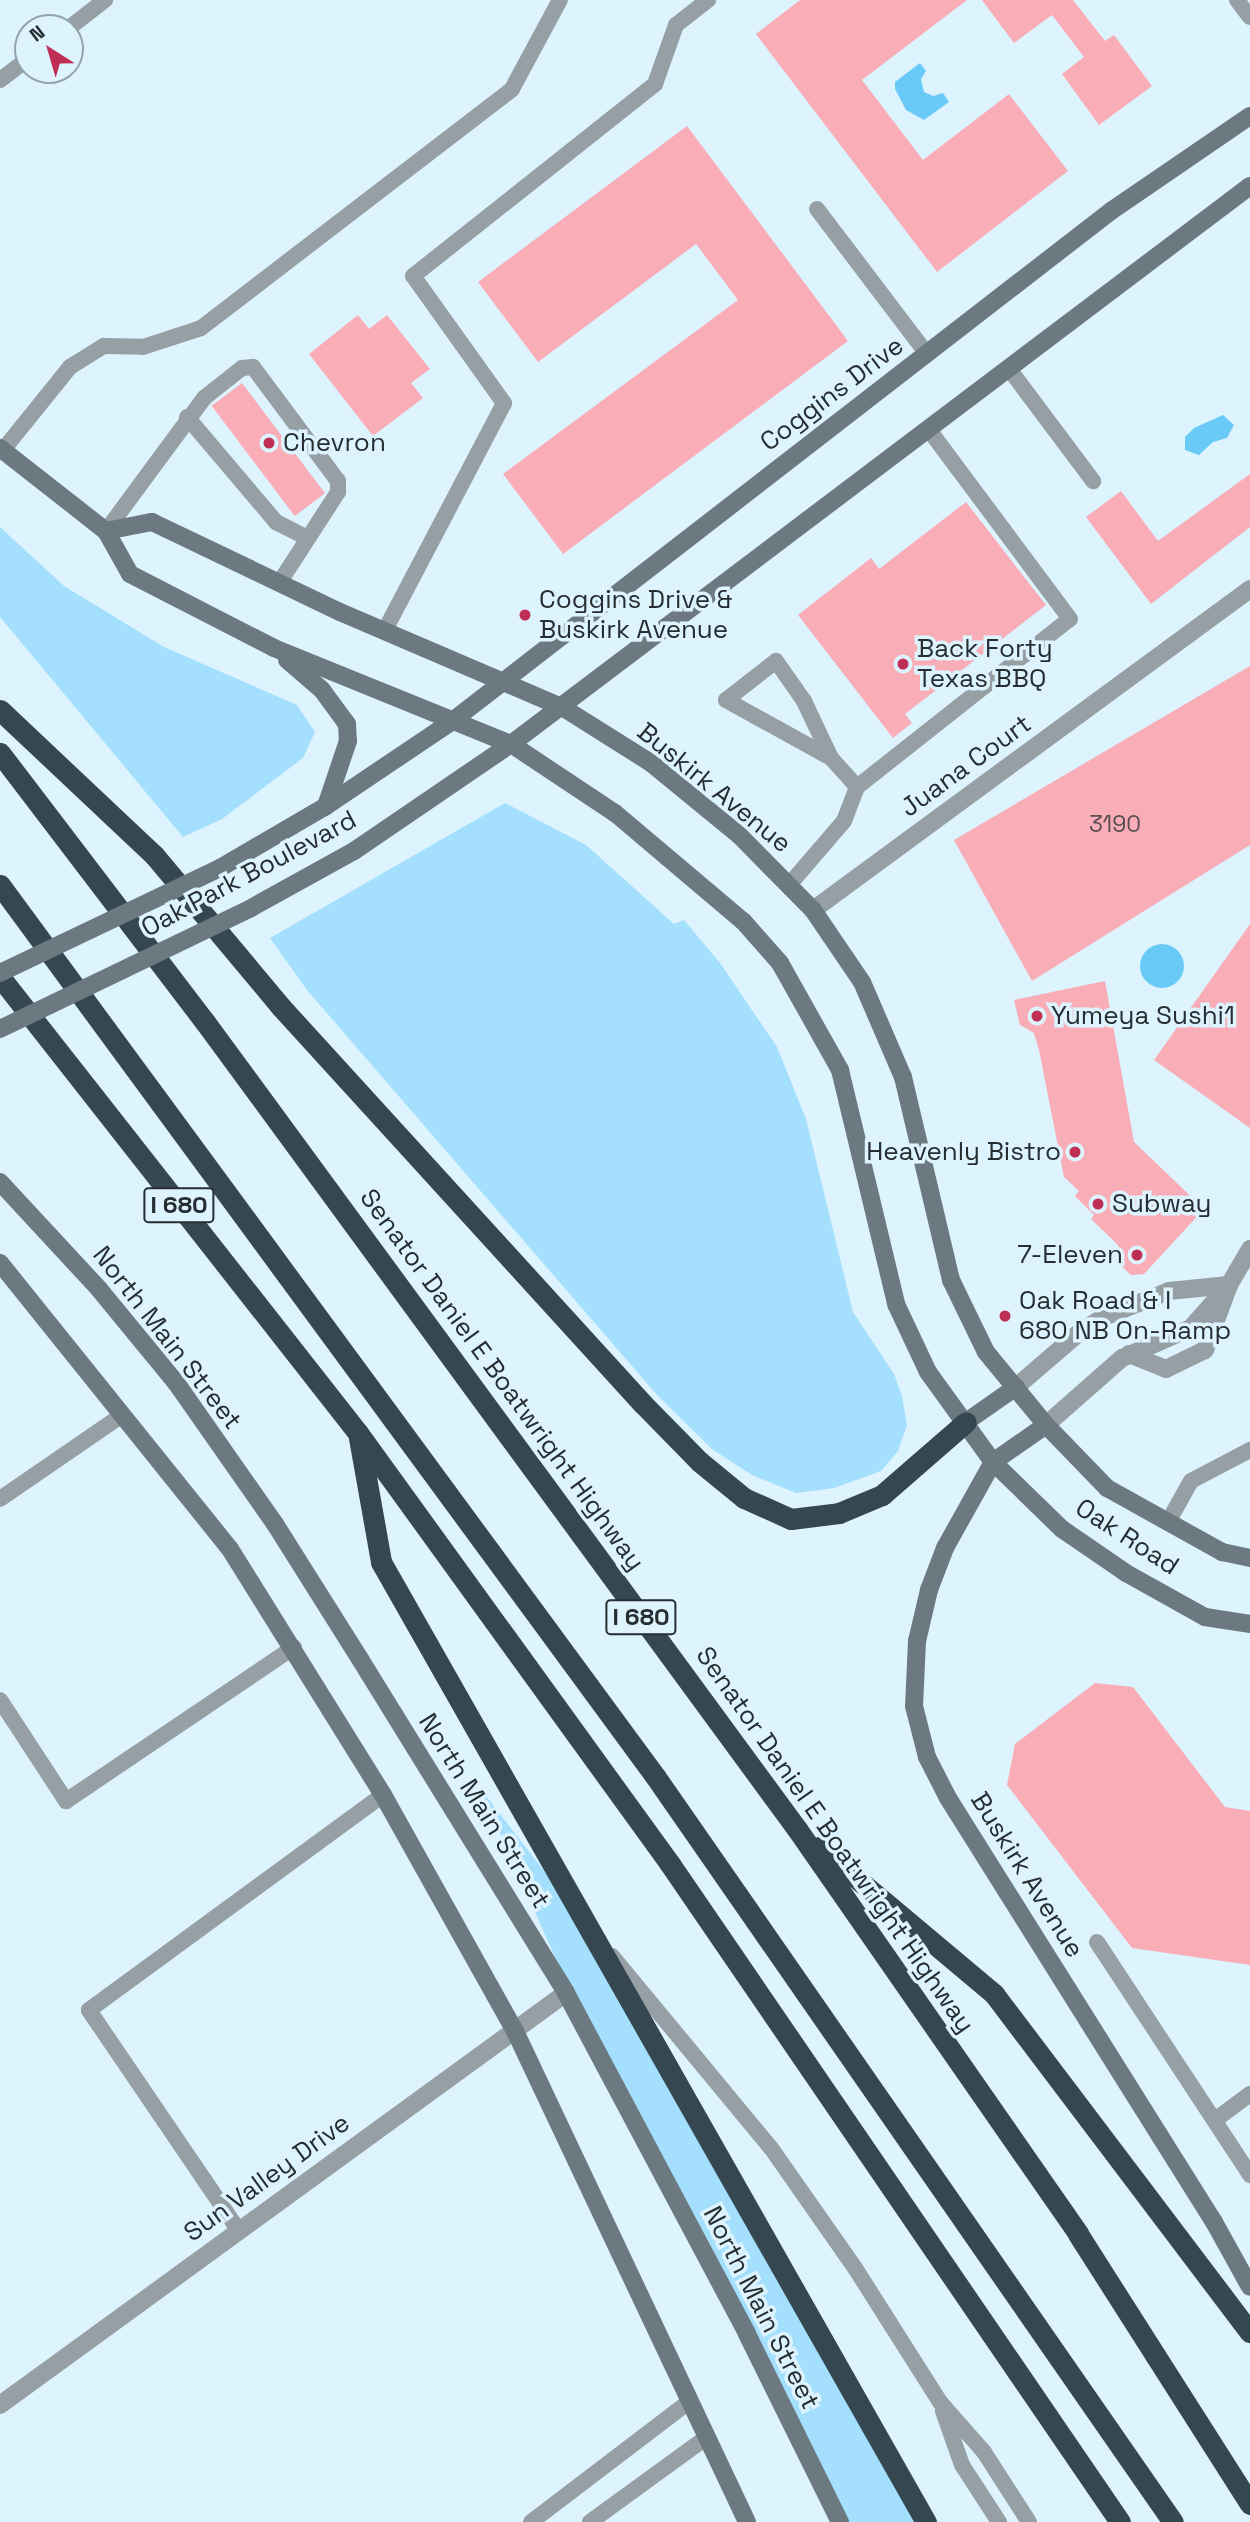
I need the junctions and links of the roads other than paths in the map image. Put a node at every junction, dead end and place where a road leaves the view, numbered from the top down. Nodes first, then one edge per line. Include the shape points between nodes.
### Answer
1 (105, 0) edge
2 (560, 0) edge
3 (708, 0) edge
4 (1237, 0) edge
5 (84, 16) edge
6 (1250, 17) edge
7 (1250, 116) edge
8 (1250, 186) edge
9 (817, 209) dead end
10 (927, 354) junction
11 (1010, 370) junction
12 (187, 417) junction
13 (930, 431) junction
14 (1, 449) edge
15 (1093, 481) dead end
16 (106, 531) junction
17 (307, 538) junction
18 (282, 580) junction
19 (1250, 589) edge
20 (385, 630) junction
21 (274, 648) junction
22 (501, 681) junction
23 (562, 707) junction
24 (0, 710) edge
25 (451, 722) junction
26 (511, 744) junction
27 (0, 753) edge
28 (831, 758) junction
29 (857, 787) junction
30 (326, 806) junction
31 (0, 885) edge
32 (789, 885) junction
33 (813, 910) junction
34 (0, 975) edge
35 (0, 1030) edge
36 (0, 1182) edge
37 (1250, 1249) edge
38 (0, 1263) edge
39 (1229, 1284) junction
40 (1129, 1354) junction
41 (1016, 1387) junction
42 (122, 1415) junction
43 (966, 1422) junction
44 (1046, 1425) junction
45 (358, 1433) junction
46 (1250, 1450) edge
47 (993, 1462) junction
48 (0, 1499) edge
49 (1168, 1522) junction
50 (1250, 1558) edge
51 (1250, 1624) edge
52 (294, 1647) junction
53 (0, 1700) edge
54 (383, 1795) junction
55 (797, 1829) junction
56 (587, 1927) junction
57 (1097, 1942) dead end
58 (566, 1993) junction
59 (514, 2029) junction
60 (1250, 2094) edge
61 (1215, 2120) junction
62 (1250, 2175) edge
63 (239, 2231) junction
64 (1250, 2287) edge
65 (1250, 2332) edge
66 (690, 2401) junction
67 (940, 2402) junction
68 (0, 2405) edge
69 (707, 2437) junction
70 (1250, 2504) edge
71 (531, 2522) edge
72 (590, 2522) edge
73 (747, 2522) edge
74 (840, 2522) edge
75 (926, 2522) edge
76 (999, 2522) edge
77 (1029, 2522) edge
78 (1120, 2522) edge
79 (1173, 2522) edge

1 - 5 lane
2 - 14 lane via 512,89 201,328 143,347 104,346 70,367
3 - 20 lane via 676,25 655,84 413,276 504,402
4 - 6 lane
7 - 10 main road, Coggins Drive via 1111,211
8 - 11 main road
9 - 10 lane
10 - 22 main road, Coggins Drive
11 - 13 main road
11 - 15 lane
12 - 16 lane
12 - 17 lane via 276,522
12 - 17 lane via 242,368 253,366 259,372 338,481 338,492
13 - 23 main road
13 - 29 lane via 1070,619
14 - 16 main road
16 - 18 main road, Buskirk Avenue via 152,522
16 - 21 main road via 130,574
17 - 18 lane
18 - 20 main road, Buskirk Avenue
19 - 33 street, Juana Court
20 - 22 main road, Buskirk Avenue
21 - 25 main road
21 - 30 main road via 322,690 347,724 348,741
22 - 23 main road, Buskirk Avenue
22 - 25 main road, Coggins Drive
23 - 26 main road
23 - 32 main road, Buskirk Avenue via 651,763 739,835
24 - 43 highway via 154,855 281,1007 643,1404 700,1462 744,1498 792,1519 839,1513 882,1495
25 - 26 main road
25 - 30 main road, Oak Park Boulevard
26 - 35 main road, Oak Park Boulevard, bridge via 354,851 251,908
26 - 43 main road via 615,813 743,921 780,963 840,1070 895,1304 928,1372
27 - 55 highway, Senator Daniel E Boatwright Highway / I 680 via 205,1022
28 - 28 lane via 804,701 776,661 726,700
28 - 29 lane
29 - 32 lane via 844,821
30 - 34 main road, Oak Park Boulevard, bridge via 219,868
31 - 79 highway, I 680 via 655,1776
32 - 33 main road, Buskirk Avenue
33 - 41 main road, Buskirk Avenue via 862,982 903,1077 951,1280 986,1352
34 - 45 highway, I 680
36 - 58 main road, North Main Street via 99,1289 168,1374 267,1513
37 - 39 street
38 - 42 main road
39 - 40 street via 1191,1328
39 - 40 street via 1205,1350 1166,1368
39 - 41 street via 1168,1291 1104,1317
40 - 44 street
41 - 43 main road
41 - 44 main road, Buskirk Avenue
42 - 48 lane
42 - 52 main road via 230,1549
43 - 47 main road
44 - 47 main road, Buskirk Avenue
44 - 49 main road, Oak Road via 1107,1488
45 - 56 highway via 381,1562
45 - 78 highway, I 680 via 670,1864
46 - 49 lane via 1191,1481
47 - 51 main road, Oak Road via 1062,1529 1126,1573 1205,1617
47 - 64 main road, Buskirk Avenue via 945,1548 929,1590 918,1641 914,1706 927,1757
49 - 50 main road, Oak Road via 1222,1552
52 - 53 lane via 66,1801
52 - 54 main road
54 - 59 main road
54 - 63 lane via 89,2010
55 - 65 highway via 994,1994
55 - 70 highway, Senator Daniel E Boatwright Highway / I 680 via 1078,2234
56 - 67 lane via 678,2030 771,2148
56 - 75 highway
57 - 61 lane
58 - 59 street, Sun Valley Drive
58 - 74 main road, North Main Street via 747,2334
59 - 63 street, Sun Valley Drive
59 - 66 main road
60 - 61 lane
61 - 62 lane
63 - 68 street, Sun Valley Drive
66 - 69 main road
66 - 71 lane
67 - 76 lane via 962,2465
67 - 77 lane via 984,2452
69 - 72 lane
69 - 73 main road

